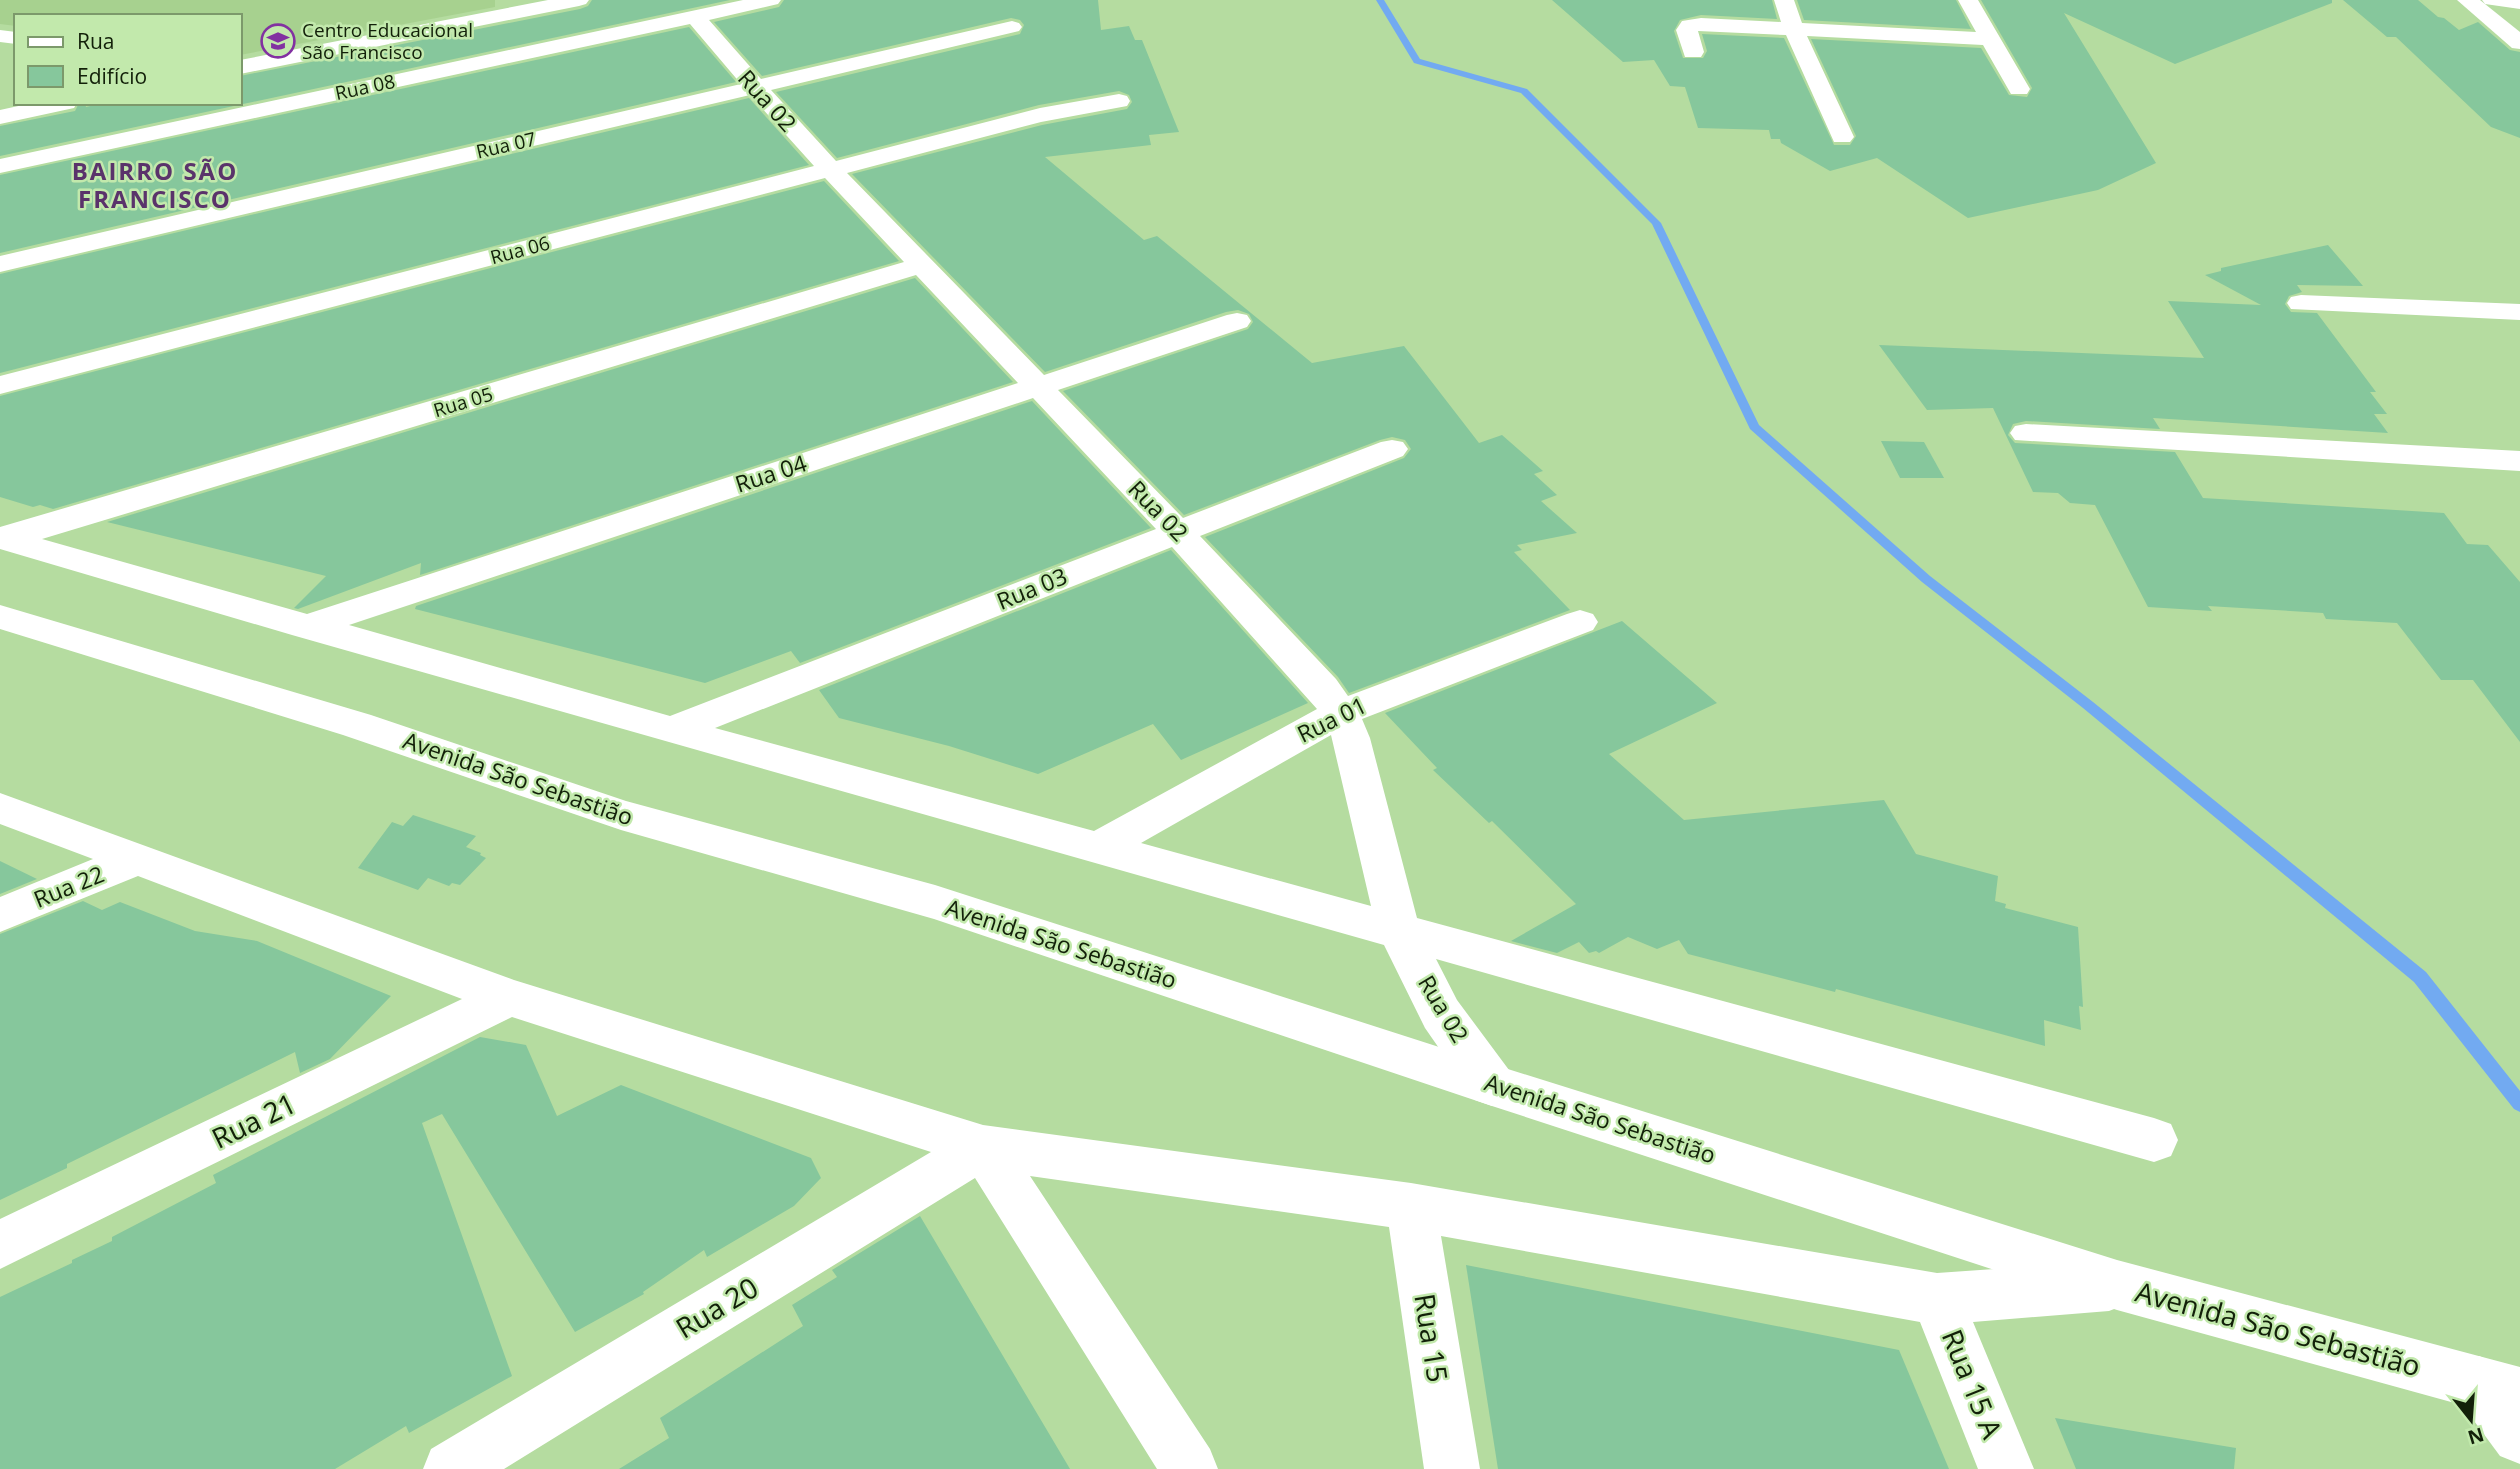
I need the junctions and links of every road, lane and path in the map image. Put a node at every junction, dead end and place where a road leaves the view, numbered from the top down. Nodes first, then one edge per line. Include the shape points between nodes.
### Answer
1 (579, 0) edge
2 (771, 0) edge
3 (1784, 0) edge
4 (1968, 0) edge
5 (2467, 0) edge
6 (2492, 0) edge
7 (2520, 4) edge
8 (695, 16) junction
9 (1012, 27) dead end
10 (1794, 30) junction
11 (1992, 39) junction
12 (2520, 43) edge
13 (1693, 52) dead end
14 (242, 67) edge
15 (753, 87) junction
16 (2019, 89) dead end
17 (1119, 102) dead end
18 (57, 105) edge
19 (0, 117) edge
20 (1842, 137) dead end
21 (0, 166) edge
22 (830, 170) junction
23 (0, 264) edge
24 (922, 265) junction
25 (2301, 303) dead end
26 (2520, 312) edge
27 (1237, 321) dead end
28 (0, 385) edge
29 (1038, 386) junction
30 (2026, 433) dead end
31 (1392, 449) dead end
32 (2520, 461) edge
33 (1178, 531) junction
34 (3, 539) edge
35 (0, 617) edge
36 (1580, 622) dead end
37 (305, 627) junction
38 (1340, 713) junction
39 (672, 730) junction
40 (0, 808) edge
41 (1098, 848) junction
42 (138, 858) junction
43 (0, 915) edge
44 (1399, 931) junction
45 (509, 997) junction
46 (1492, 1085) junction
47 (2154, 1140) dead end
48 (983, 1147) junction
49 (1411, 1207) junction
50 (0, 1245) edge
51 (2117, 1285) junction
52 (1937, 1300) junction
53 (2499, 1389) edge
54 (2520, 1436) edge
55 (452, 1469) edge
56 (1190, 1469) edge
57 (1452, 1469) edge
58 (2006, 1469) edge

1 - 14 street
2 - 8 street, Rua 08
3 - 10 street
4 - 11 street
5 - 12 street
6 - 7 street
8 - 15 street, Rua 02
8 - 21 street, Rua 08
9 - 15 street, Rua 07
10 - 11 street
10 - 13 street via 1689,25
10 - 20 street
11 - 16 street
15 - 22 street, Rua 02
15 - 23 street, Rua 07
17 - 22 street, Rua 06 via 1040,115
18 - 19 street
22 - 24 street, Rua 02
22 - 28 street, Rua 06
24 - 29 street, Rua 02
24 - 34 street, Rua 05
25 - 26 street
27 - 29 street, Rua 04
29 - 33 street, Rua 02
29 - 37 street, Rua 04
30 - 32 street
31 - 33 street, Rua 03
33 - 38 street, Rua 02 via 1323,688
33 - 39 street, Rua 03
34 - 37 street
35 - 46 street, Avenida São Sebastião via 357,725 621,815 935,902
36 - 38 street, Rua 01
37 - 39 street
38 - 41 street, Rua 01
38 - 44 street, Rua 02 via 1351,738
39 - 41 street
40 - 42 street, Avenida São Sebastião
41 - 44 street
42 - 43 street, Rua 22
42 - 45 street, Avenida São Sebastião
44 - 46 street, Rua 02 via 1441,1014
44 - 47 street
45 - 48 street, Avenida São Sebastião
45 - 50 street, Rua 21
46 - 51 street, Avenida São Sebastião
48 - 49 street, Avenida São Sebastião
48 - 55 street, Rua 20
48 - 56 street
49 - 52 street, Avenida São Sebastião
49 - 57 street, Rua 15
51 - 52 street, Avenida São Sebastião
51 - 53 street, Avenida São Sebastião
52 - 58 street, Rua 15 A
53 - 54 street

